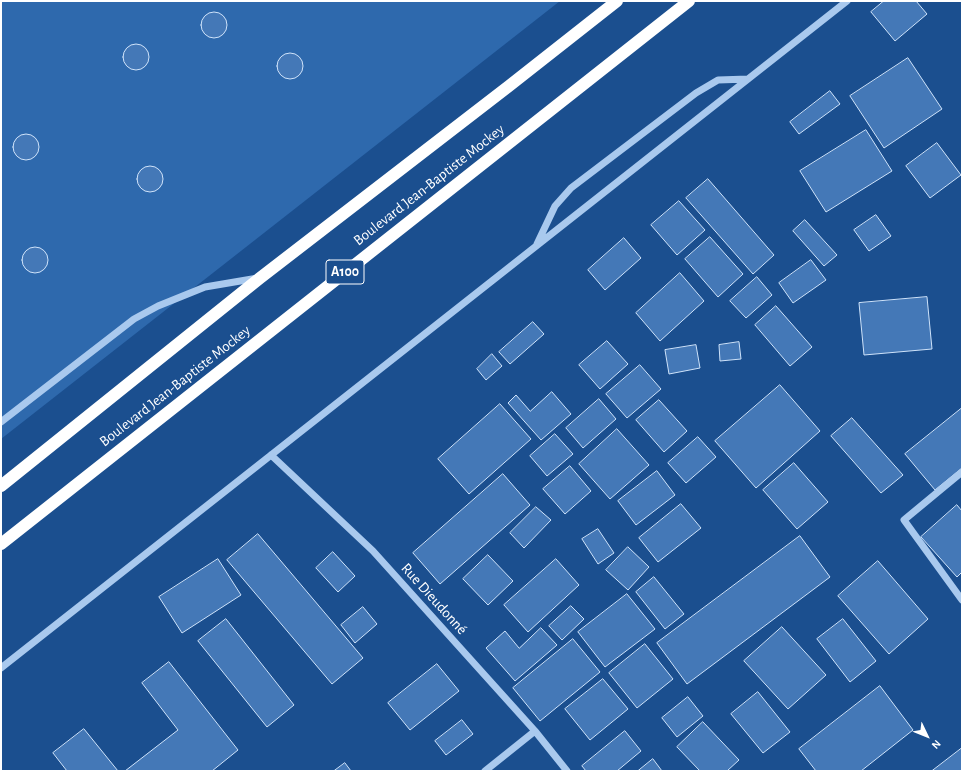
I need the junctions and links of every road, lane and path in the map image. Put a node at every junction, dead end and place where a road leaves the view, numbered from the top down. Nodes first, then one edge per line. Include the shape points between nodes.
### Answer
1 (617, 1) edge
2 (689, 1) edge
3 (848, 1) edge
4 (749, 79) junction
5 (536, 246) junction
6 (260, 278) junction
7 (1, 422) edge
8 (271, 455) junction
9 (962, 472) edge
10 (1, 486) edge
11 (1, 544) edge
12 (962, 600) edge
13 (1, 668) edge
14 (535, 731) junction
15 (485, 771) edge
16 (567, 771) edge

1 - 6 highway, Boulevard Jean-Baptiste Mockey
2 - 11 highway, Boulevard Jean-Baptiste Mockey / A100
3 - 4 street
4 - 5 street
4 - 5 street via 718,80 696,93 571,188 555,206
5 - 8 street
6 - 7 street via 205,286 134,319
6 - 10 highway, Boulevard Jean-Baptiste Mockey
8 - 13 street
8 - 14 street, Rue Dieudonné via 373,552
9 - 12 street via 904,520
14 - 15 street
14 - 16 street, Rue Dieudonné

